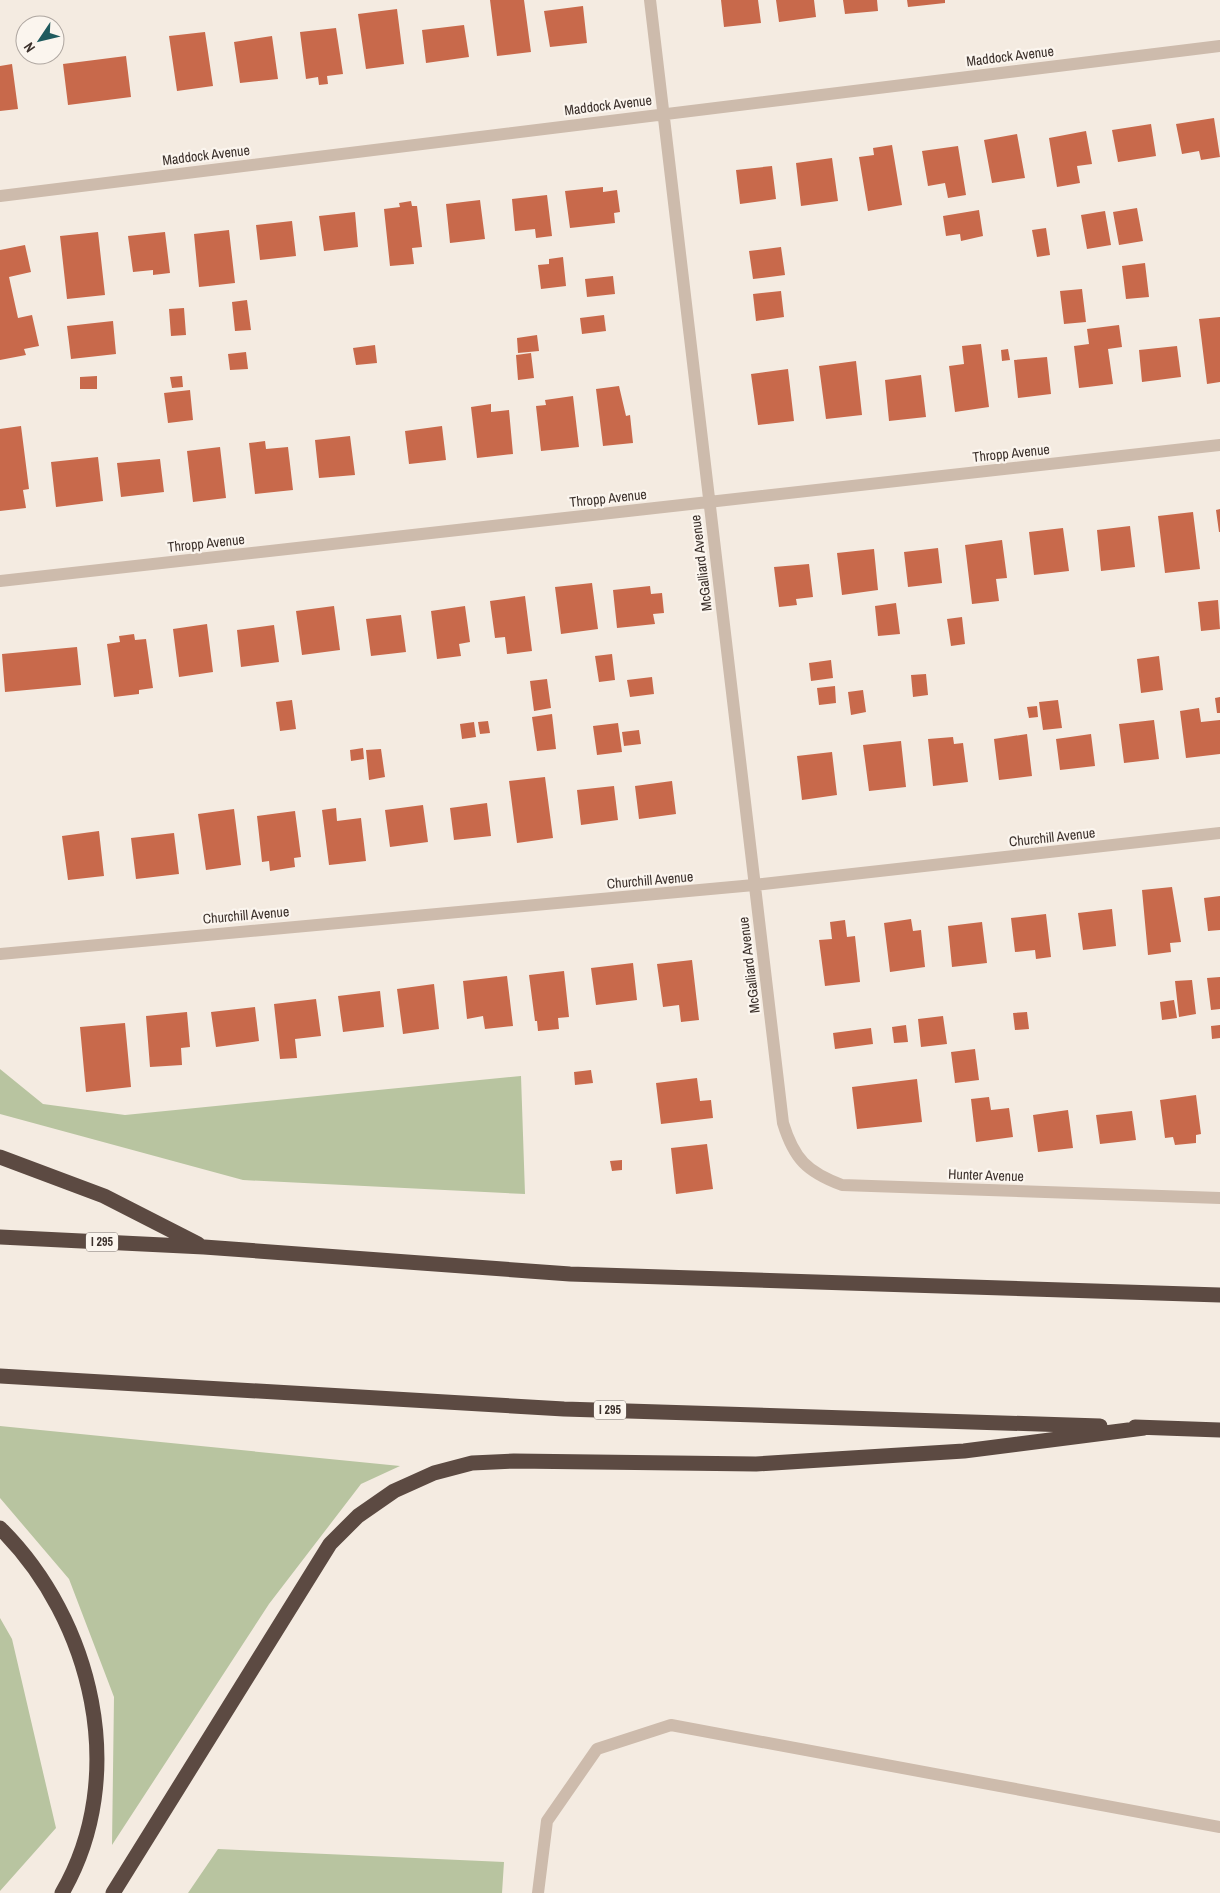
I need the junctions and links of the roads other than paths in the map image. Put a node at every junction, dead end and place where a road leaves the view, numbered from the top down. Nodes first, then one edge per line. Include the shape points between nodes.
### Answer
1 (650, 0) edge
2 (1220, 46) edge
3 (664, 113) junction
4 (0, 196) edge
5 (1220, 445) edge
6 (709, 502) junction
7 (0, 582) edge
8 (1220, 832) edge
9 (754, 885) junction
10 (0, 954) edge
11 (783, 1123) joint
12 (0, 1157) edge
13 (1220, 1198) edge
14 (0, 1237) edge
15 (204, 1247) junction
16 (1220, 1295) edge
17 (0, 1376) edge
18 (1144, 1428) junction
19 (1220, 1430) edge
20 (0, 1528) edge
21 (1220, 1827) edge
22 (62, 1893) edge
23 (113, 1893) edge
24 (538, 1893) edge

1 - 3 street, McGalliard Avenue
2 - 3 street, Maddock Avenue
3 - 4 street, Maddock Avenue
3 - 6 street, McGalliard Avenue
5 - 6 street, Thropp Avenue
6 - 7 street, Thropp Avenue
6 - 9 street, McGalliard Avenue
8 - 9 street, Churchill Avenue
9 - 10 street, Churchill Avenue
9 - 11 street, McGalliard Avenue
11 - 13 street, Hunter Avenue via 789,1142 804,1164 820,1177 842,1185
12 - 15 highway via 104,1196
14 - 15 highway, I 295
15 - 16 highway, I 295 via 570,1274
17 - 18 highway, I 295 via 564,1409
18 - 19 highway, I 295
18 - 23 highway via 964,1451 756,1464 472,1463 434,1473 394,1491 358,1516 330,1544
20 - 22 highway via 17,1544 45,1582 70,1628 87,1678 96,1729 97,1782 88,1832
21 - 24 street via 671,1726 597,1749 547,1820

